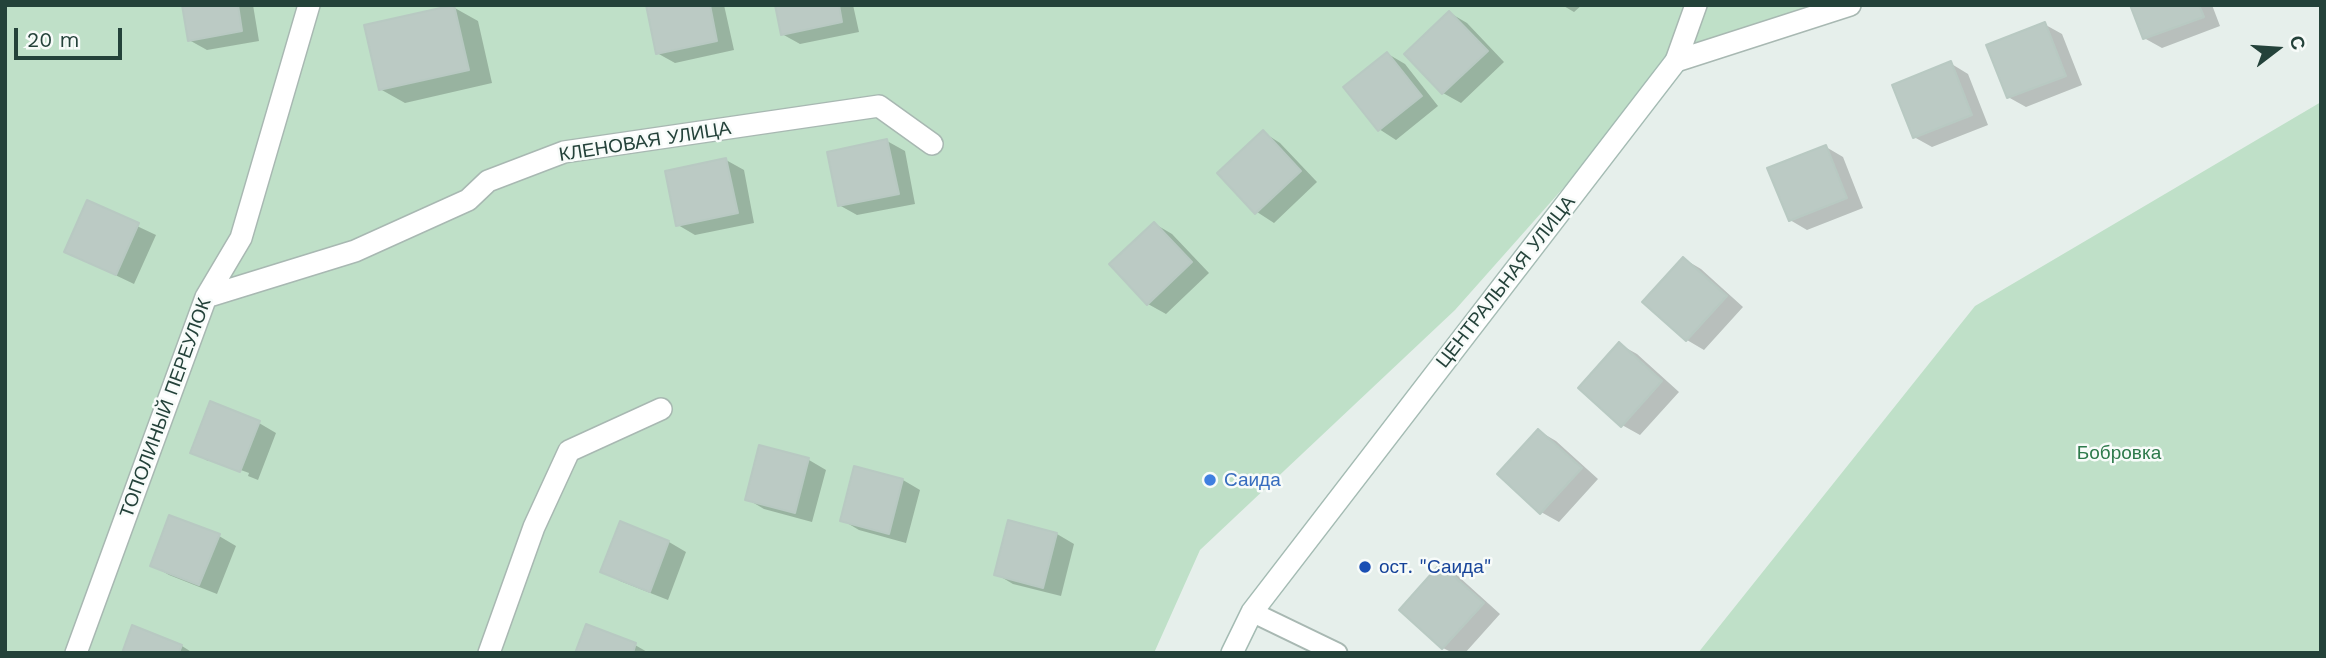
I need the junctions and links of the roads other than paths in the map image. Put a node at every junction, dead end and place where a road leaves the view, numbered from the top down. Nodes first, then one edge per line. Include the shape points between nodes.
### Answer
1 (309, 5) edge
2 (1696, 5) edge
3 (1850, 5) edge
4 (1676, 61) junction
5 (932, 144) dead end
6 (206, 297) junction
7 (661, 409) dead end
8 (1252, 612) junction
9 (76, 653) edge
10 (489, 653) edge
11 (1232, 653) edge
12 (1337, 653) edge

1 - 6 street, ТОПОЛИНЫЙ ПЕРЕУЛОК via 241,238
2 - 4 street, ЦЕНТРАЛЬНАЯ УЛИЦА
3 - 4 street
4 - 8 street, ЦЕНТРАЛЬНАЯ УЛИЦА
5 - 6 street, КЛЕНОВАЯ УЛИЦА via 878,106 564,152 488,181 468,200 355,251
6 - 9 street, ТОПОЛИНЫЙ ПЕРЕУЛОК
7 - 10 street via 569,451 534,527
8 - 11 street, ЦЕНТРАЛЬНАЯ УЛИЦА
8 - 12 lane

